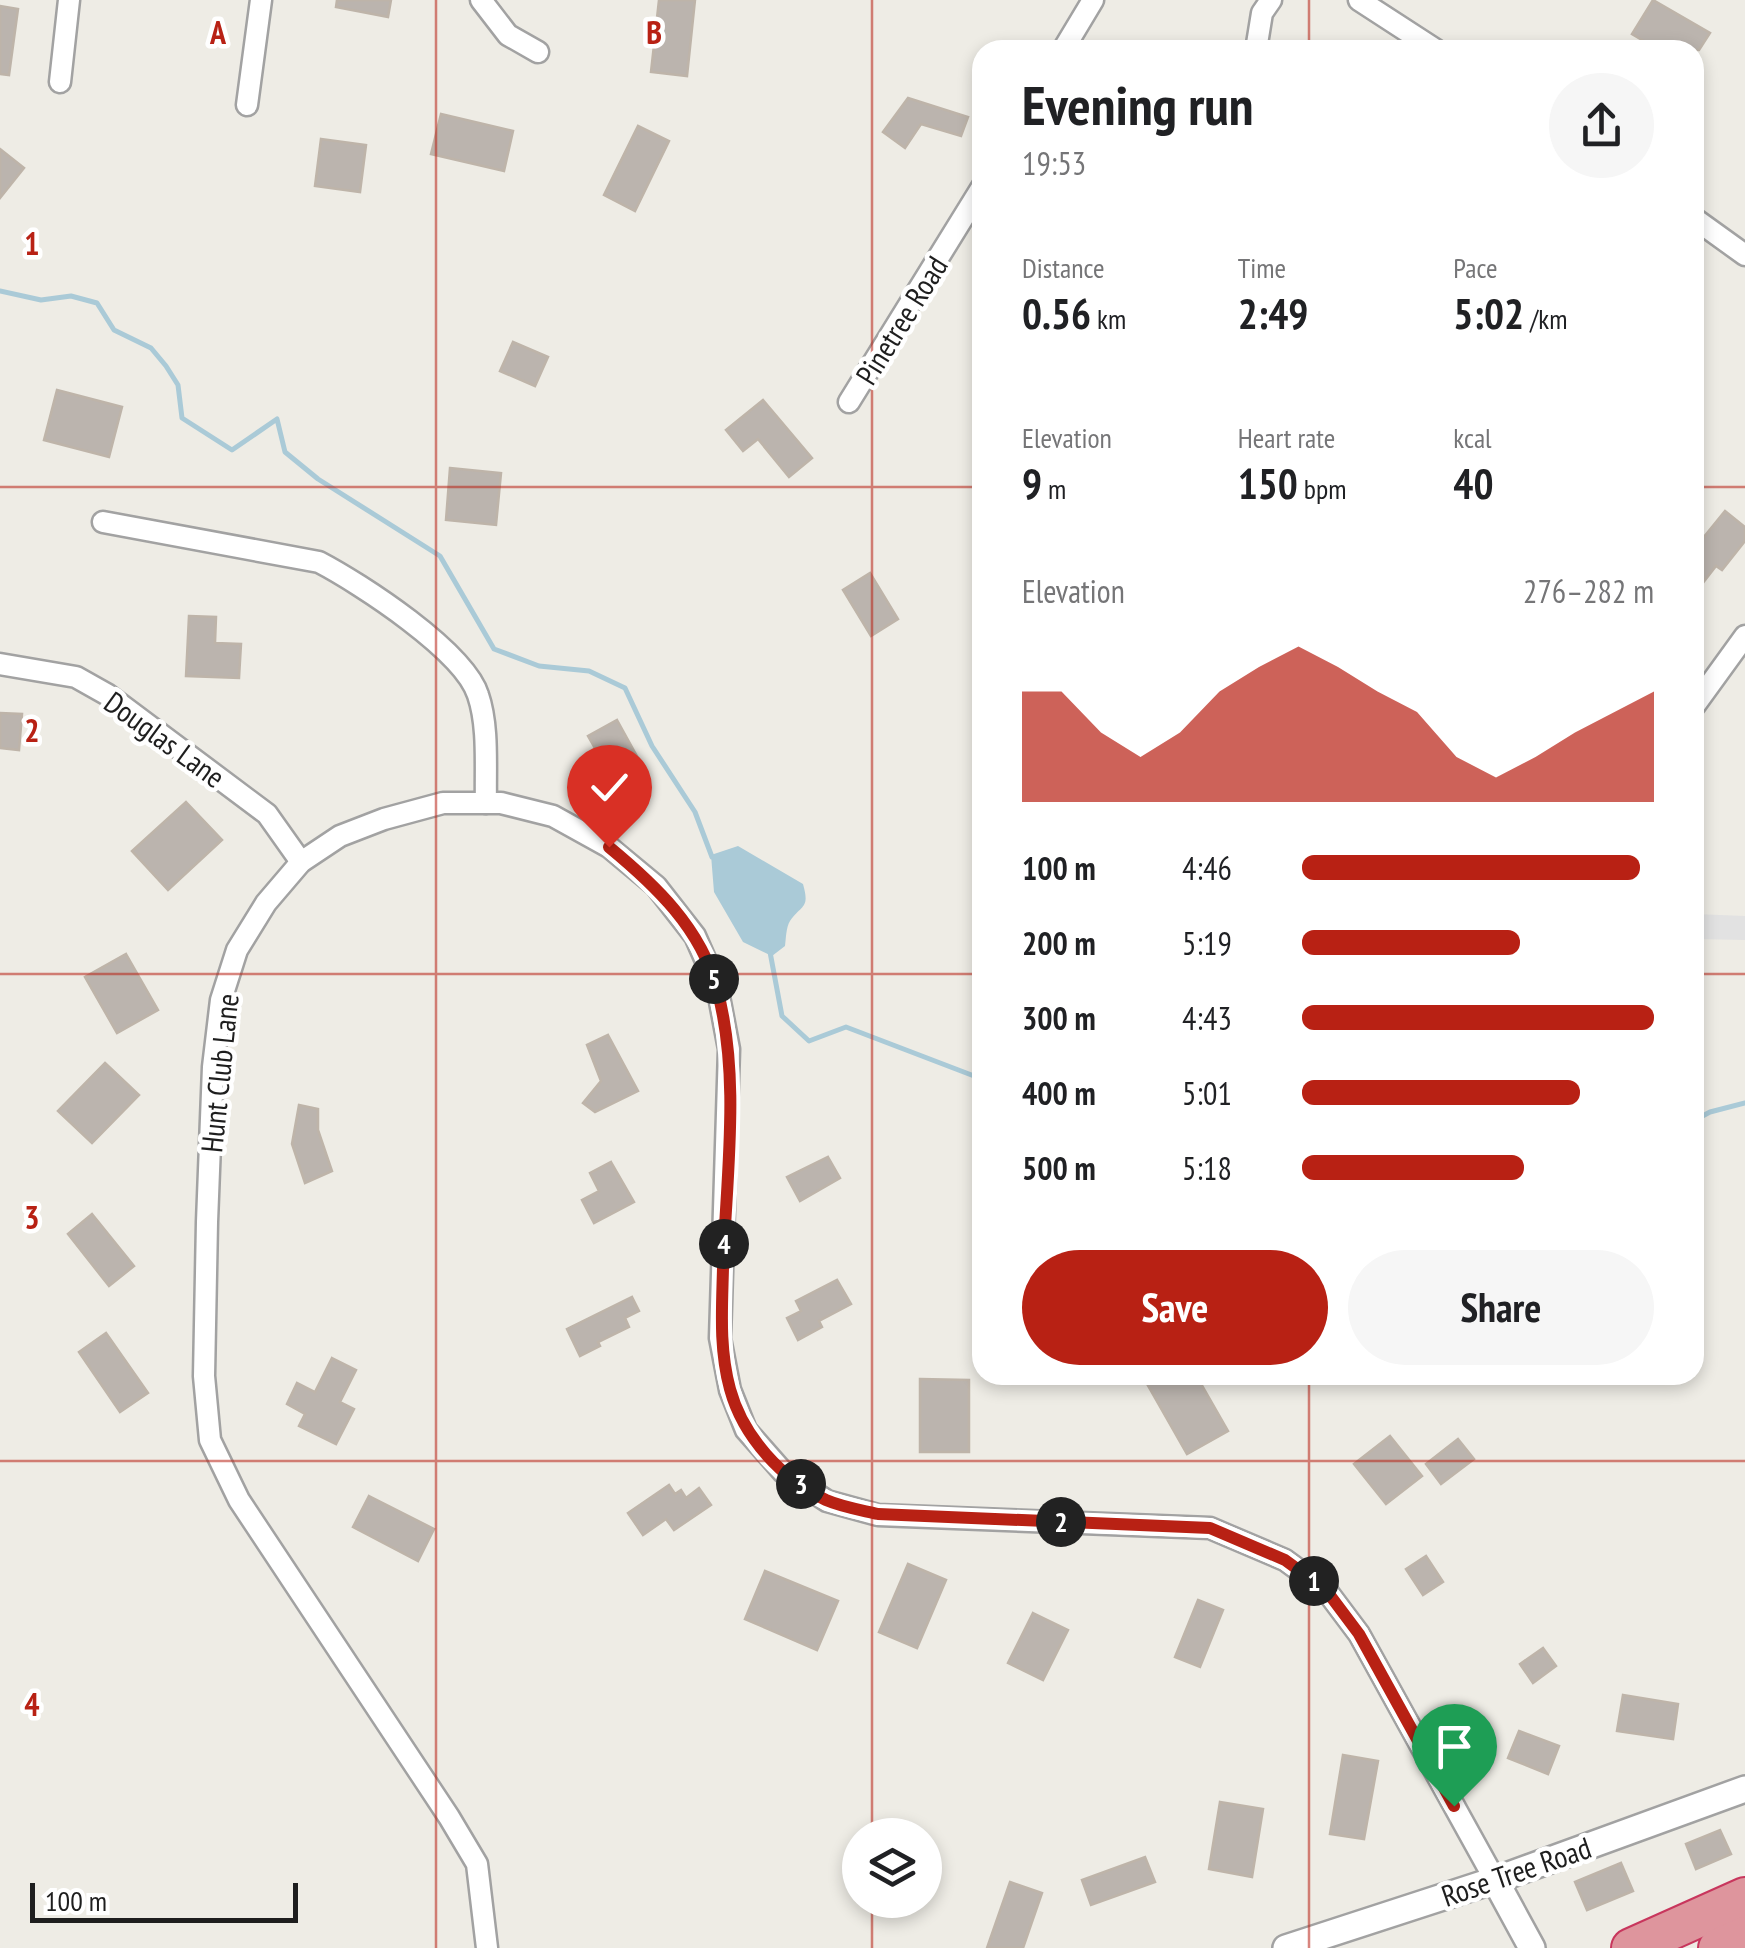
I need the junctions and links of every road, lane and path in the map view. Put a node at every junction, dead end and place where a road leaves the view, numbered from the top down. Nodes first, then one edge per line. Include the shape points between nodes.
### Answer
1 (69, 0) edge
2 (261, 0) edge
3 (481, 0) edge
4 (1093, 0) edge
5 (1271, 0) edge
6 (1359, 0) edge
7 (1069, 40) edge
8 (1258, 40) edge
9 (1421, 40) edge
10 (538, 52) dead end
11 (60, 82) dead end
12 (247, 105) dead end
13 (972, 203) edge
14 (1704, 225) edge
15 (1745, 255) edge
16 (849, 402) dead end
17 (103, 522) dead end
18 (1745, 636) edge
19 (0, 664) edge
20 (1704, 693) edge
21 (486, 803) junction
22 (301, 862) junction
23 (1745, 1789) edge
24 (1496, 1880) junction
25 (1745, 1897) edge
26 (1745, 1936) edge
27 (1531, 1946) edge
28 (487, 1948) edge
29 (1286, 1948) edge
30 (1631, 1948) edge
31 (1718, 1948) edge

1 - 11 street
2 - 12 street
3 - 10 street via 508,35
4 - 7 street
5 - 8 street
6 - 9 street
13 - 16 street, Pinetree Road
14 - 15 street
17 - 21 street via 319,562 393,610 465,670 479,695
18 - 20 street
19 - 22 street, Douglas Lane via 76,677 108,695 267,814
21 - 22 street, Hunt Club Lane via 443,803 384,819 340,836
21 - 24 street, Hunt Club Lane via 553,816 609,847 656,886 695,936 717,986 729,1049 720,1338 746,1430 783,1472 828,1501 878,1514 1210,1528 1285,1560 1326,1590 1359,1634
22 - 28 street, Hunt Club Lane via 237,950 221,1000 207,1222 204,1376 210,1440 238,1500 476,1864
23 - 24 street, Rose Tree Road
24 - 27 street
24 - 29 street, Rose Tree Road
25 - 30 highway
26 - 31 highway

